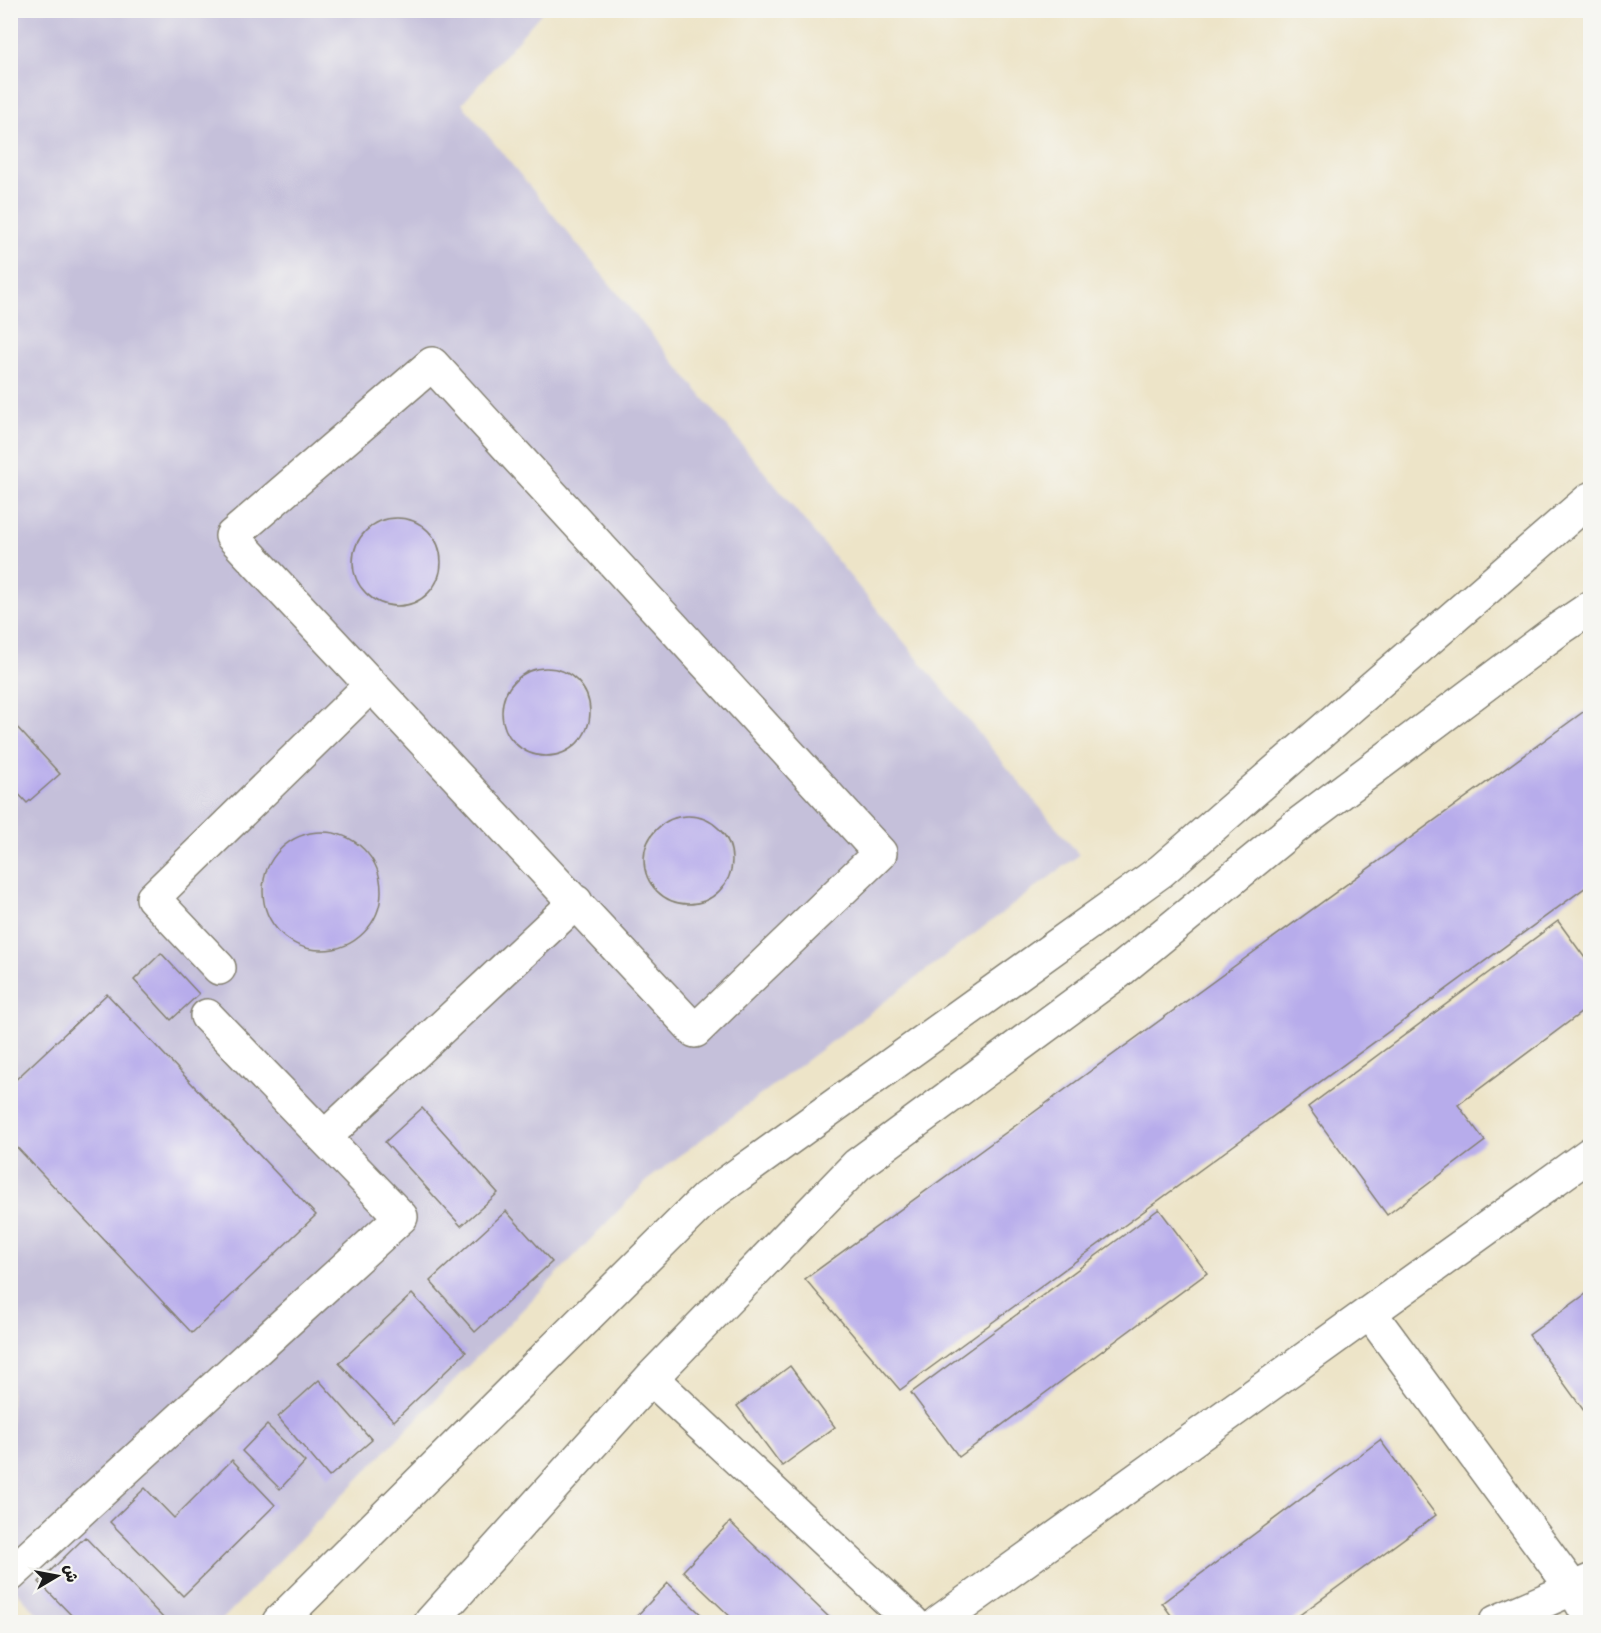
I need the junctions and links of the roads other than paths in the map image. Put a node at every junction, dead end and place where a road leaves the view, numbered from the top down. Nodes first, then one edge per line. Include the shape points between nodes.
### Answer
1 (1590, 499) edge
2 (1590, 608) edge
3 (371, 685) junction
4 (576, 902) junction
5 (219, 968) dead end
6 (207, 1016) dead end
7 (325, 1137) junction
8 (1590, 1154) edge
9 (1370, 1313) junction
10 (651, 1378) junction
11 (10, 1575) edge
12 (1582, 1586) edge
13 (1590, 1618) edge
14 (279, 1623) edge
15 (431, 1623) edge
16 (912, 1623) edge
17 (939, 1623) edge
18 (1496, 1623) edge

1 - 14 street via 1161,872 706,1198
2 - 10 street via 1295,827 1117,973 857,1165
3 - 4 street
3 - 4 street via 232,536 432,364 880,853 695,1030
3 - 5 street via 153,898
4 - 7 street
6 - 7 street
7 - 11 street via 401,1217
8 - 9 street
9 - 12 street
9 - 17 street
10 - 15 street
10 - 16 street
12 - 13 street
12 - 18 street

